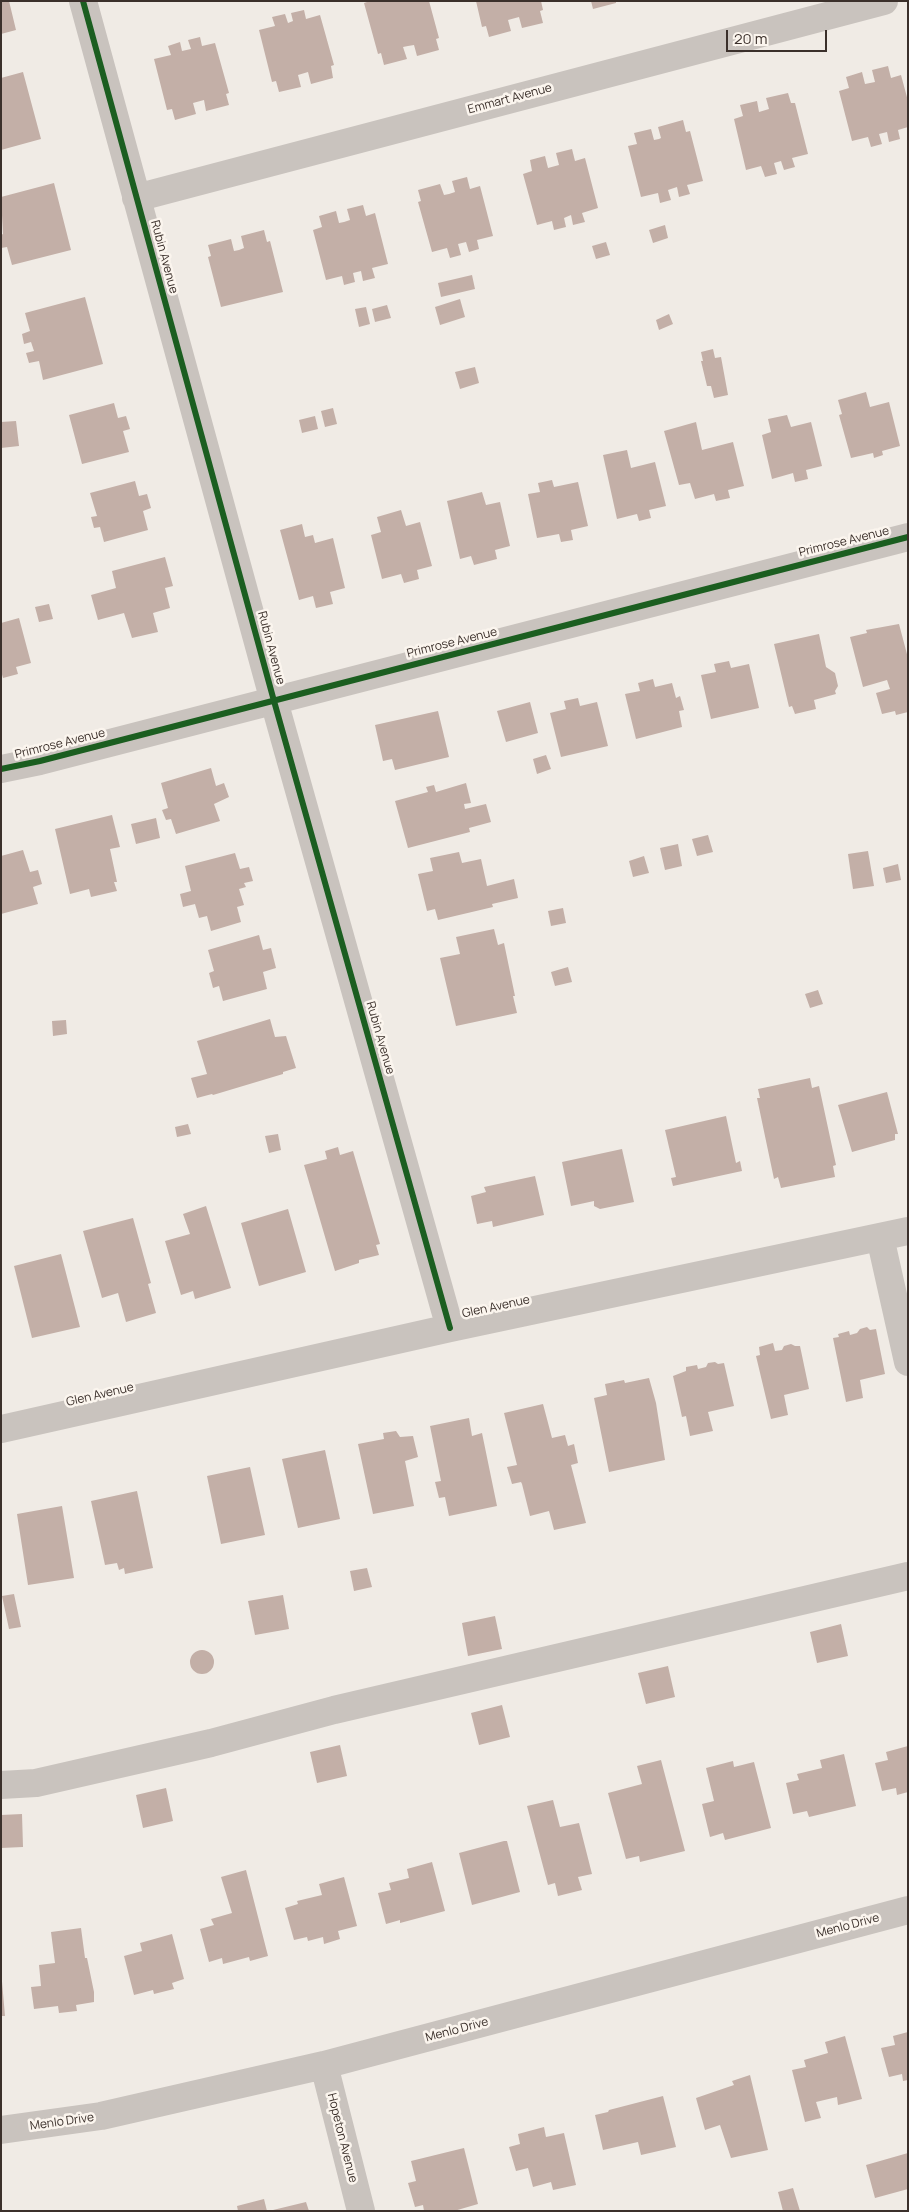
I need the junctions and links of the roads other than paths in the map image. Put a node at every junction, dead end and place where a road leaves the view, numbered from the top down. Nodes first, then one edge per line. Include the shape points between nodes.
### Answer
1 (83, 1) edge
2 (884, 1) edge
3 (136, 198) junction
4 (908, 537) edge
5 (274, 701) junction
6 (1, 769) edge
7 (908, 1230) edge
8 (880, 1237) junction
9 (450, 1328) junction
10 (908, 1362) edge
11 (1, 1429) edge
12 (908, 1576) edge
13 (1, 1785) edge
14 (908, 1910) edge
15 (324, 2065) junction
16 (1, 2130) edge
17 (361, 2211) edge

1 - 3 street, Rubin Avenue
2 - 3 street, Emmart Avenue
3 - 5 street, Rubin Avenue
4 - 5 street, Primrose Avenue
5 - 6 street, Primrose Avenue
5 - 9 street, Rubin Avenue
7 - 8 street, Glen Avenue
8 - 9 street, Glen Avenue
8 - 10 street
9 - 11 street, Glen Avenue
12 - 13 street via 344,1708 211,1743 36,1783
14 - 15 street, Menlo Drive
15 - 16 street, Menlo Drive via 101,2116
15 - 17 street, Hopeton Avenue

